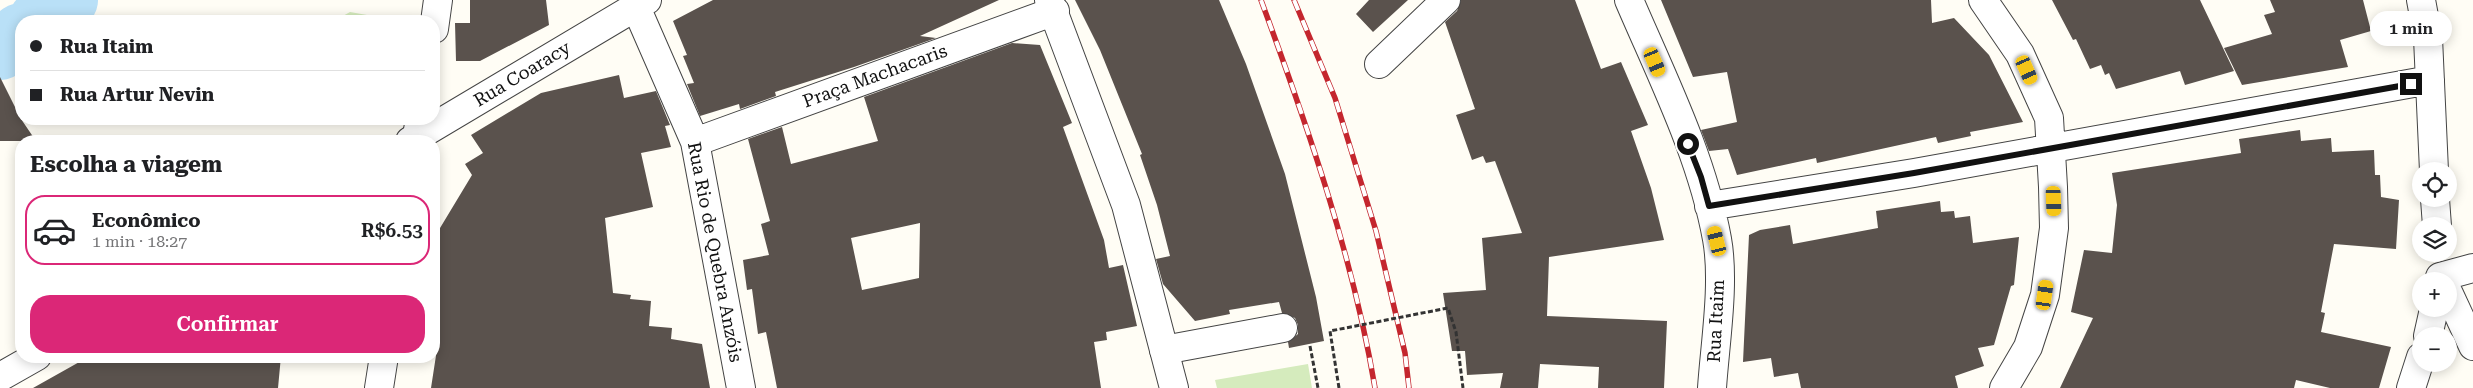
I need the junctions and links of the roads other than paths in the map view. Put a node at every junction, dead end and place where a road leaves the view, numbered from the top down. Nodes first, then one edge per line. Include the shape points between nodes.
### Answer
1 (438, 0) edge
2 (1446, 0) edge
3 (1629, 0) edge
4 (1983, 0) edge
5 (2421, 0) edge
6 (641, 3) edge
7 (1052, 6) edge
8 (436, 15) edge
9 (1379, 64) dead end
10 (2430, 80) junction
11 (440, 120) edge
12 (431, 125) edge
13 (416, 134) edge
14 (695, 142) junction
15 (2051, 147) junction
16 (2434, 162) edge
17 (1709, 206) junction
18 (2473, 268) edge
19 (2457, 273) edge
20 (2457, 310) edge
21 (1283, 328) dead end
22 (2473, 346) edge
23 (1164, 350) junction
24 (25, 363) edge
25 (383, 363) edge
26 (2416, 372) edge
27 (0, 377) edge
28 (380, 388) edge
29 (741, 388) edge
30 (1174, 388) edge
31 (1712, 388) edge
32 (2004, 388) edge
33 (2411, 388) edge

1 - 8 street
2 - 9 street
3 - 17 street, Rua Itaim via 1701,177
4 - 15 street via 2020,54 2049,118
5 - 10 street via 2427,30
6 - 11 street, Rua Coaracy
6 - 14 street, Rua Rio de Quebra Anzóis
7 - 14 street, Praça Machacaris
7 - 23 street via 1126,205
10 - 15 street
10 - 16 street
12 - 13 street, Rua Coaracy
14 - 29 street, Rua Rio de Quebra Anzóis
15 - 17 street
15 - 32 street via 2054,228 2045,295 2028,347
17 - 31 street, Rua Itaim via 1717,241 1719,286
18 - 19 street
20 - 22 street
21 - 23 street
23 - 30 street
24 - 27 street
25 - 28 street
26 - 33 street

